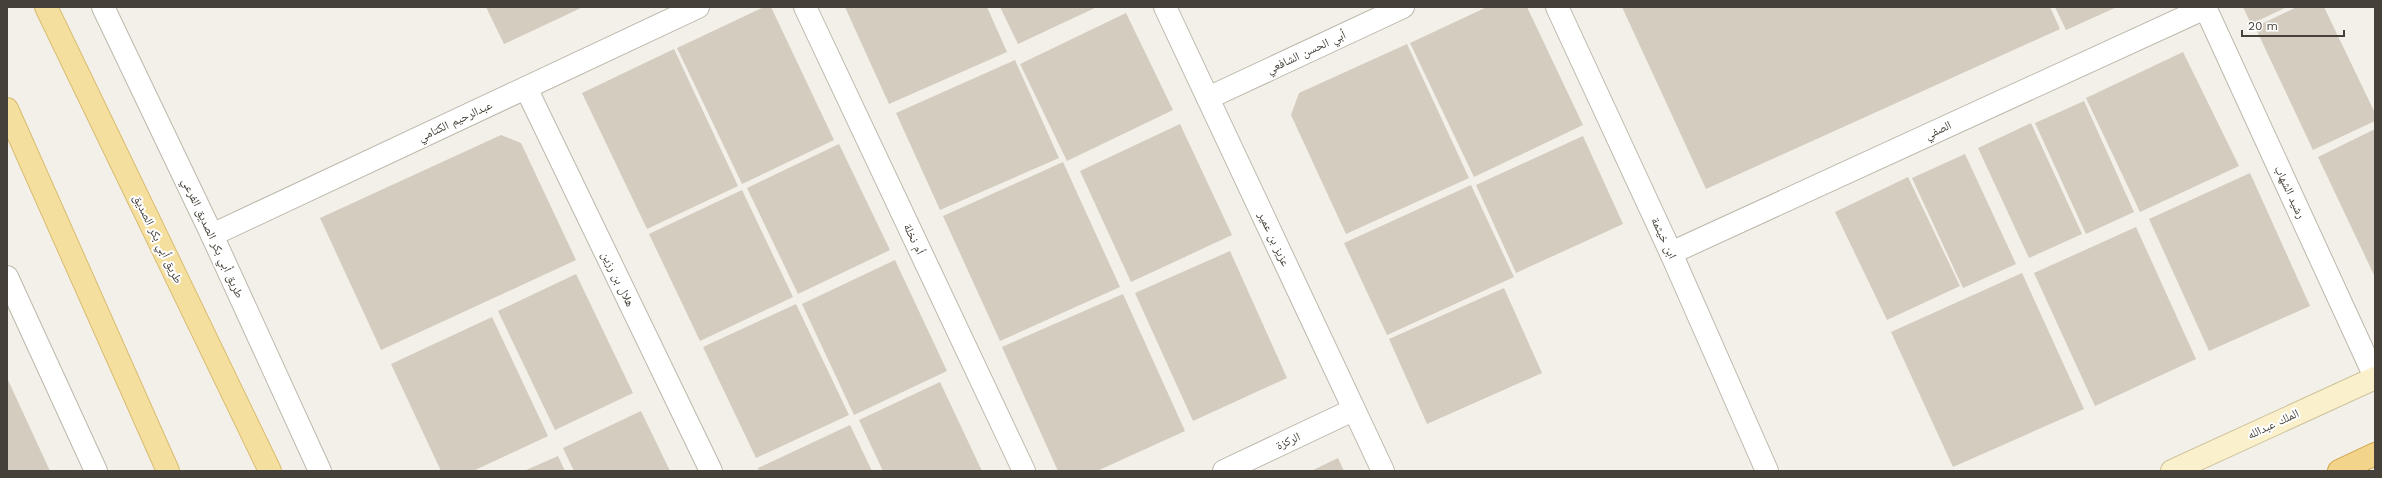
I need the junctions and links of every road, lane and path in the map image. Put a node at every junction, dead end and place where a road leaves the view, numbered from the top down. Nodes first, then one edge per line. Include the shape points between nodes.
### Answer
1 (46, 7) edge
2 (103, 7) edge
3 (698, 7) edge
4 (805, 7) edge
5 (1165, 7) edge
6 (1403, 7) edge
7 (1557, 7) edge
8 (2205, 7) edge
9 (526, 88) junction
10 (1208, 98) junction
11 (7, 109) edge
12 (212, 235) junction
13 (1671, 253) junction
14 (7, 277) edge
15 (2375, 377) edge
16 (1353, 410) junction
17 (2375, 454) edge
18 (96, 471) edge
19 (168, 471) edge
20 (270, 471) edge
21 (320, 471) edge
22 (711, 471) edge
23 (1024, 471) edge
24 (1224, 471) edge
25 (1383, 471) edge
26 (1767, 471) edge
27 (2172, 471) edge
28 (2338, 471) edge

1 - 20 main road, طريق أبي بكر الصديق
2 - 12 street, طريق أبي بكر الصديق الفرعي
3 - 9 street, عبدالرحيم الكتامي
4 - 23 street, أم نخلة
5 - 10 street, عزيز بن عمير
6 - 10 street, أبي الحسن الشافعي
7 - 13 street, ابن خيثمة
8 - 13 street, الصفي
8 - 15 street, رشيد الشهاب
9 - 12 street, عبدالرحيم الكتامي
9 - 22 street, هلال بن رزين
10 - 16 street, عزيز بن عمير
11 - 19 main road
12 - 21 street, طريق أبي بكر الصديق الفرعي
13 - 26 street, ابن خيثمة
14 - 18 street
15 - 27 main road, الملك عبدالله
16 - 24 street, الركزة
16 - 25 street, عزيز بن عمير
17 - 28 highway

